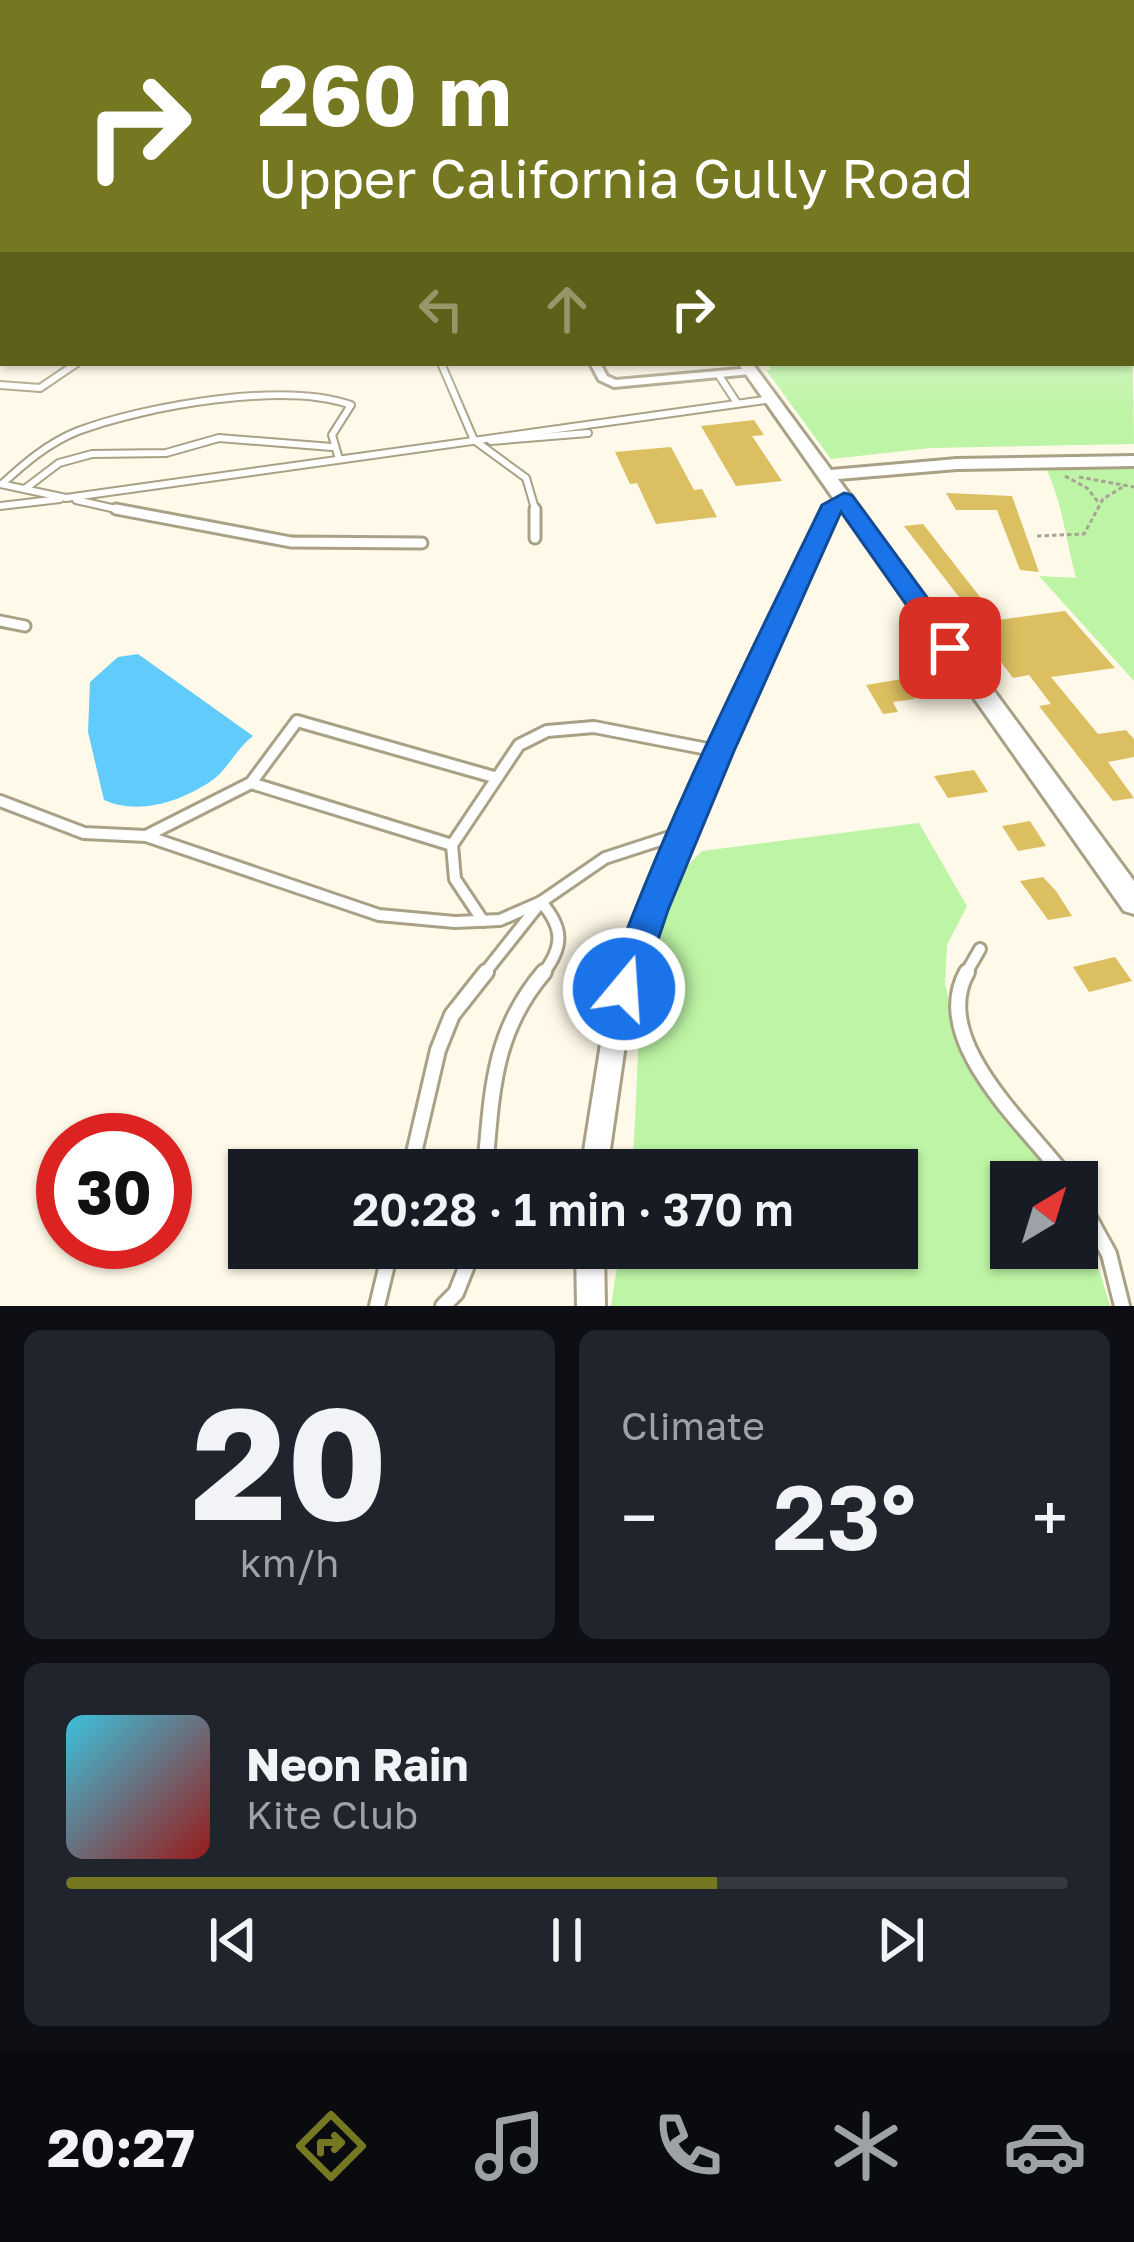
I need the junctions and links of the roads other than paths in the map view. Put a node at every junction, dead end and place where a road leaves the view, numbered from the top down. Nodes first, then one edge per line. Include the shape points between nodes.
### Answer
1 (73, 366) edge
2 (442, 366) edge
3 (596, 366) edge
4 (700, 366) edge
5 (748, 367) edge
6 (711, 375) junction
7 (0, 385) edge
8 (772, 399) junction
9 (736, 403) junction
10 (474, 440) junction
11 (332, 447) junction
12 (339, 459) junction
13 (1134, 461) edge
14 (826, 475) junction
15 (1, 484) edge
16 (26, 488) junction
17 (66, 498) junction
18 (844, 500) junction
19 (0, 506) edge
20 (535, 538) dead end
21 (422, 543) dead end
22 (0, 621) edge
23 (25, 626) dead end
24 (718, 751) junction
25 (494, 777) junction
26 (251, 783) junction
27 (0, 801) edge
28 (687, 831) junction
29 (146, 836) junction
30 (452, 845) junction
31 (541, 902) junction
32 (1134, 902) edge
33 (483, 921) junction
34 (980, 949) dead end
35 (415, 1149) edge
36 (487, 1149) edge
37 (596, 1149) edge
38 (1055, 1161) edge
39 (1098, 1234) edge
40 (387, 1269) edge
41 (466, 1269) edge
42 (590, 1269) edge
43 (377, 1306) edge
44 (443, 1306) edge
45 (591, 1306) edge
46 (1122, 1306) edge

1 - 7 lane via 40,388
2 - 10 lane
3 - 6 street via 614,384
4 - 6 street
5 - 6 street
5 - 8 street
6 - 9 lane
8 - 9 lane
8 - 14 street
9 - 10 lane via 587,433
10 - 12 lane
10 - 20 lane via 526,478
11 - 12 lane
11 - 15 lane via 351,405 272,392 76,432
11 - 16 lane via 214,437 161,454 80,453
12 - 17 lane
13 - 14 street
14 - 18 street
15 - 16 lane
16 - 17 lane
17 - 19 lane
17 - 21 lane via 260,538 362,549
18 - 24 street via 827,515
18 - 32 street
22 - 23 lane
24 - 25 lane via 572,726 519,745
24 - 28 street
25 - 26 lane via 297,722
25 - 30 lane
26 - 29 lane
26 - 30 lane
27 - 29 lane via 84,833
28 - 31 lane via 605,858
28 - 37 street via 624,989
29 - 33 lane via 379,915
30 - 33 lane via 454,879
31 - 33 lane
31 - 35 lane via 452,1015
31 - 36 lane via 560,923 560,952 514,1011
34 - 38 lane via 955,996 967,1048
39 - 46 lane
40 - 43 lane
41 - 44 lane
42 - 45 street

